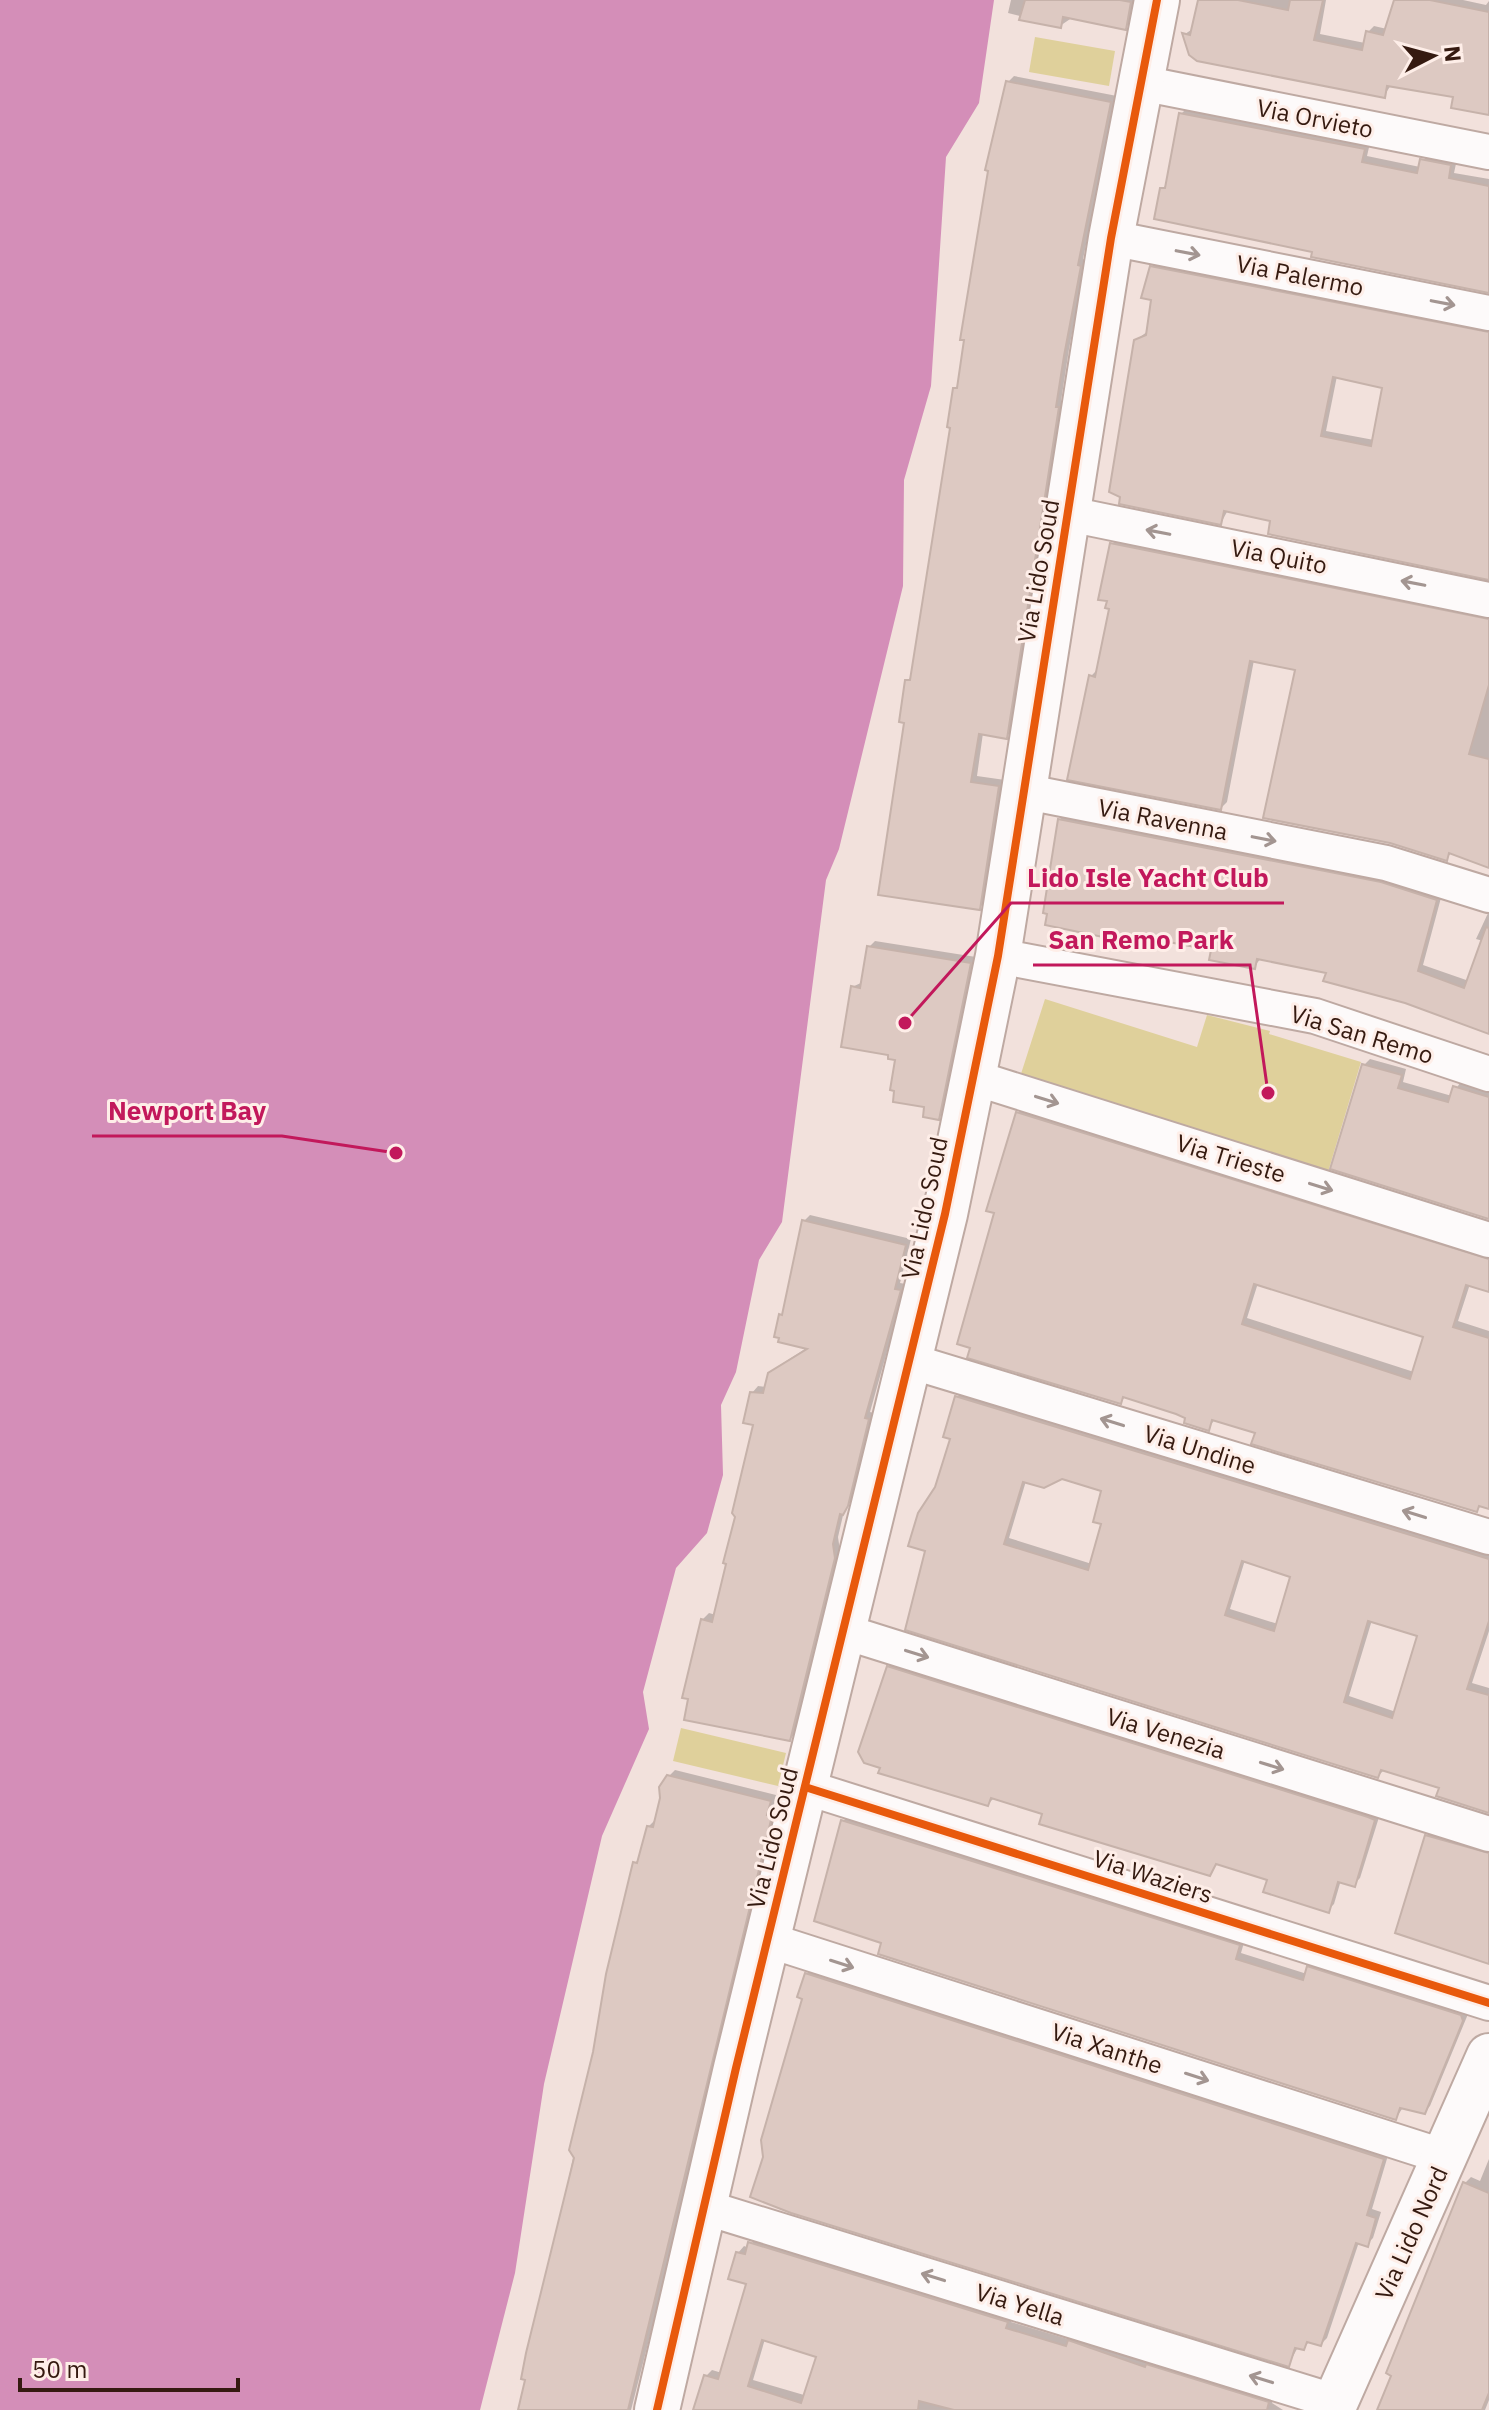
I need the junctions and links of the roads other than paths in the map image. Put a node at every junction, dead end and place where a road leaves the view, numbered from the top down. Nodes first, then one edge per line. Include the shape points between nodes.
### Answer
1 (1157, 0) edge
2 (1141, 83) junction
3 (1489, 152) edge
4 (1111, 238) junction
5 (1489, 313) edge
6 (1069, 514) junction
7 (1489, 600) edge
8 (1022, 791) junction
9 (1489, 895) edge
10 (998, 956) junction
11 (1489, 1074) edge
12 (972, 1077) junction
13 (1489, 1240) edge
14 (910, 1361) junction
15 (1489, 1537) edge
16 (842, 1631) junction
17 (805, 1787) junction
18 (1489, 1834) edge
19 (768, 1940) junction
20 (1489, 2003) edge
21 (1489, 2056) edge
22 (1445, 2157) junction
23 (704, 2207) junction
24 (1334, 2406) edge
25 (657, 2410) edge

1 - 2 street, Via Lido Soud
2 - 3 street, Via Orvieto
2 - 4 street, Via Lido Soud
4 -> 5 street, Via Palermo
4 - 6 street, Via Lido Soud
7 -> 6 street, Via Quito
6 - 8 street, Via Lido Soud
8 -> 9 street, Via Ravenna via 1386,863
8 - 10 street, Via Lido Soud
10 - 11 street, Via San Remo via 1315,1016
10 - 12 street, Via Lido Soud
12 -> 13 street, Via Trieste
12 - 14 street, Via Lido Soud
15 -> 14 street, Via Undine
14 - 16 street, Via Lido Soud
16 - 17 street, Via Lido Soud
16 -> 18 street, Via Venezia
17 - 19 street, Via Lido Soud
17 - 20 street, Via Waziers
19 -> 22 street, Via Xanthe
19 - 23 street, Via Lido Soud
21 - 22 street, Via Lido Nord
22 - 24 street, Via Lido Nord
24 -> 23 street, Via Yella
23 - 25 street, Via Lido Soud

